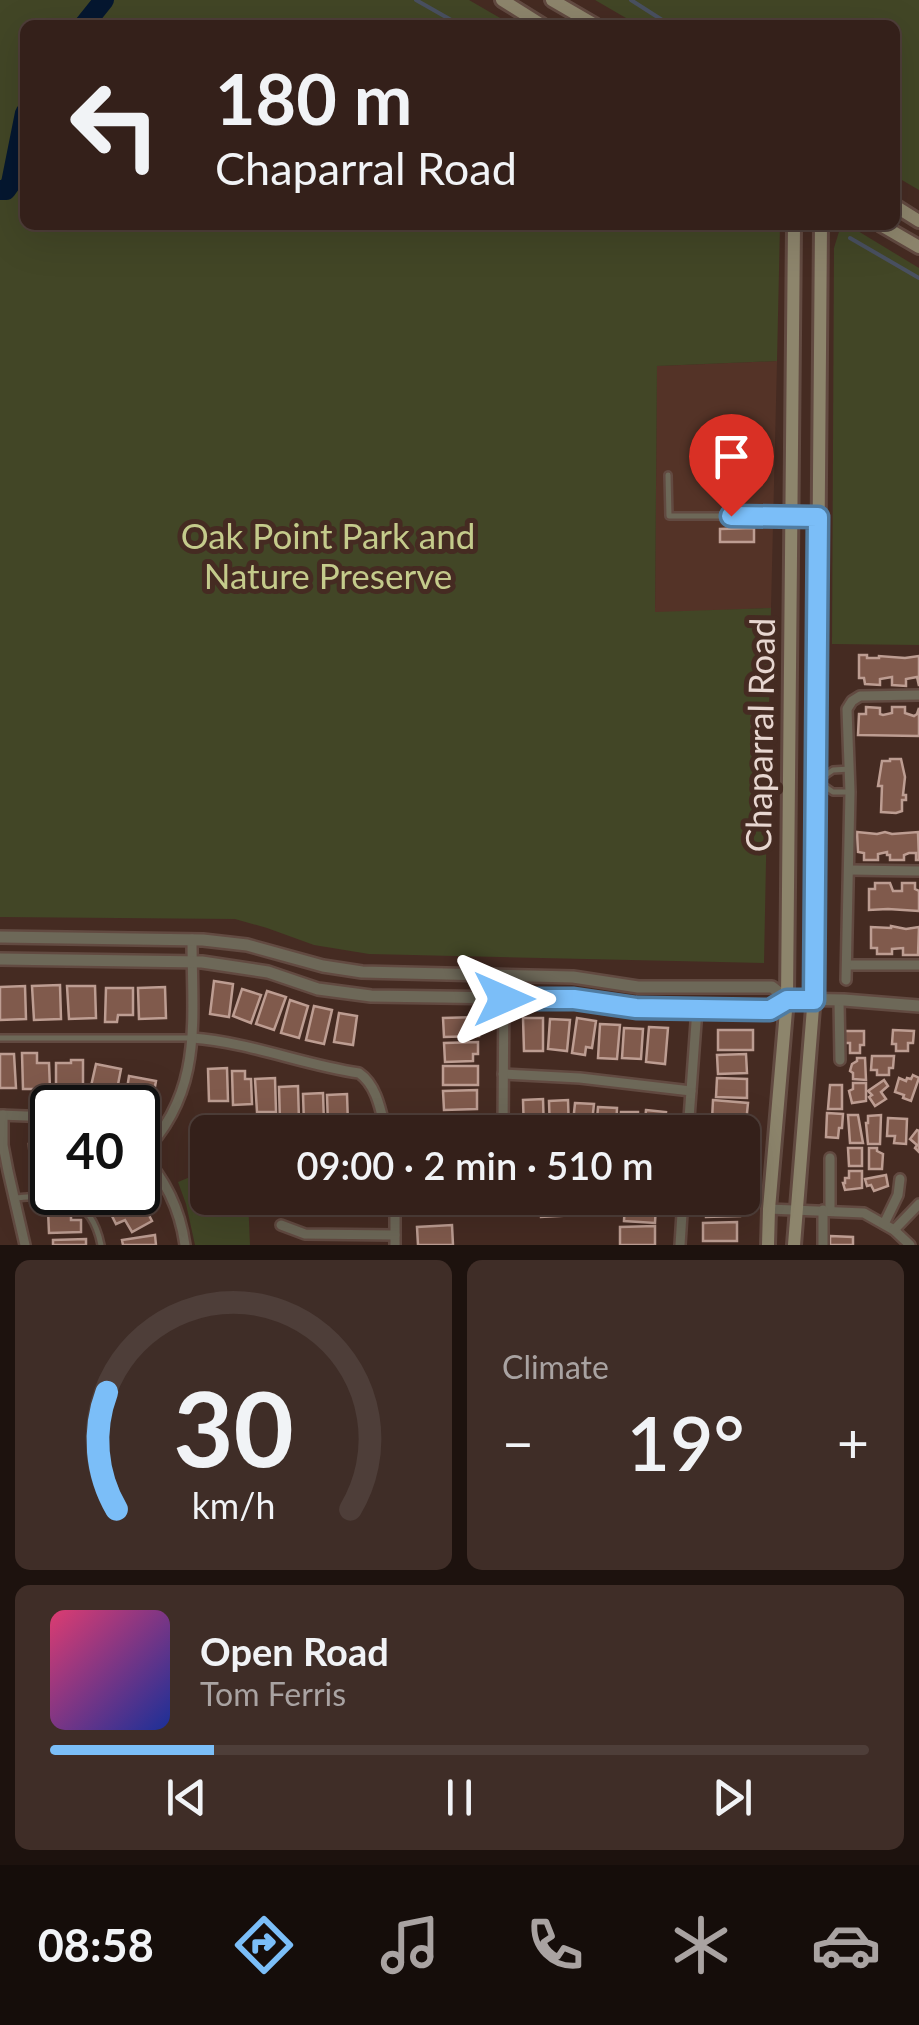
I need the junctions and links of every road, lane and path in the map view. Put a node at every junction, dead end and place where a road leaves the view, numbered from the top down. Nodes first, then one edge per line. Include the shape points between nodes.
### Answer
1 (502, 0) edge
2 (552, 0) edge
3 (534, 20) edge
4 (586, 20) edge
5 (794, 230) edge
6 (820, 230) edge
7 (889, 230) edge
8 (919, 248) edge
9 (668, 475) dead end
10 (792, 516) junction
11 (818, 517) junction
12 (919, 696) edge
13 (850, 769) junction
14 (816, 781) junction
15 (789, 782) junction
16 (850, 792) junction
17 (850, 870) junction
18 (919, 871) edge
19 (0, 937) edge
20 (192, 940) junction
21 (0, 959) edge
22 (192, 961) junction
23 (848, 965) junction
24 (919, 965) edge
25 (504, 974) junction
26 (846, 980) joint
27 (504, 999) junction
28 (787, 1000) junction
29 (814, 1000) junction
30 (842, 1000) junction
31 (919, 1006) edge
32 (697, 1009) junction
33 (0, 1038) edge
34 (192, 1038) junction
35 (840, 1060) dead end
36 (503, 1074) junction
37 (691, 1091) junction
38 (2, 1115) edge
39 (381, 1115) edge
40 (502, 1115) edge
41 (689, 1115) edge
42 (30, 1116) edge
43 (160, 1133) edge
44 (830, 1158) dead end
45 (160, 1178) edge
46 (900, 1179) dead end
47 (14, 1198) junction
48 (919, 1204) edge
49 (769, 1209) junction
50 (795, 1210) junction
51 (826, 1210) junction
52 (681, 1215) edge
53 (884, 1224) junction
54 (281, 1225) dead end
55 (894, 1230) junction
56 (395, 1240) edge
57 (25, 1245) edge
58 (101, 1245) edge
59 (185, 1245) edge
60 (680, 1245) edge
61 (768, 1245) edge
62 (794, 1245) edge
63 (823, 1245) edge
64 (910, 1245) edge

1 - 3 main road
2 - 4 main road
5 - 10 main road, Chaparral Road
6 - 11 main road, Chaparral Road
7 - 8 main road
9 - 10 lane via 669,516
10 - 11 main road
10 - 15 main road, Chaparral Road
11 - 14 main road, Chaparral Road
12 - 13 street via 852,701 846,721
13 - 14 lane
13 - 16 street
14 - 15 main road
14 - 16 lane via 833,792
14 - 29 main road, Chaparral Road
15 - 28 main road, Chaparral Road
16 - 17 street
17 - 18 street
17 - 23 street
19 - 20 street
20 - 22 street
20 - 25 street via 246,945 342,970
21 - 22 street
22 - 27 street via 268,972 338,993
22 - 34 street
23 - 24 street
23 - 26 street
25 - 27 street
25 - 28 street via 638,987 772,987
26 - 30 lane
27 - 32 street
27 - 36 street
28 - 29 street
28 - 32 street via 770,1010
28 - 49 main road, Chaparral Road
29 - 30 street
29 - 50 main road, Chaparral Road
30 - 31 street
30 - 35 street
32 - 37 street
33 - 34 lane
34 - 39 street via 360,1072
34 - 43 street via 178,1103
36 - 37 street
36 - 40 street
37 - 41 street
38 - 42 street
38 - 47 street
44 - 51 street
45 - 59 street
46 - 53 street
47 - 57 street
47 - 58 lane via 67,1198 89,1213
48 - 55 street
49 - 50 street
49 - 61 main road, Chaparral Road
50 - 51 street
50 - 62 main road, Chaparral Road
51 - 53 street via 864,1213
51 - 63 street
52 - 60 street
53 - 55 street
54 - 56 street via 306,1234
55 - 64 street

